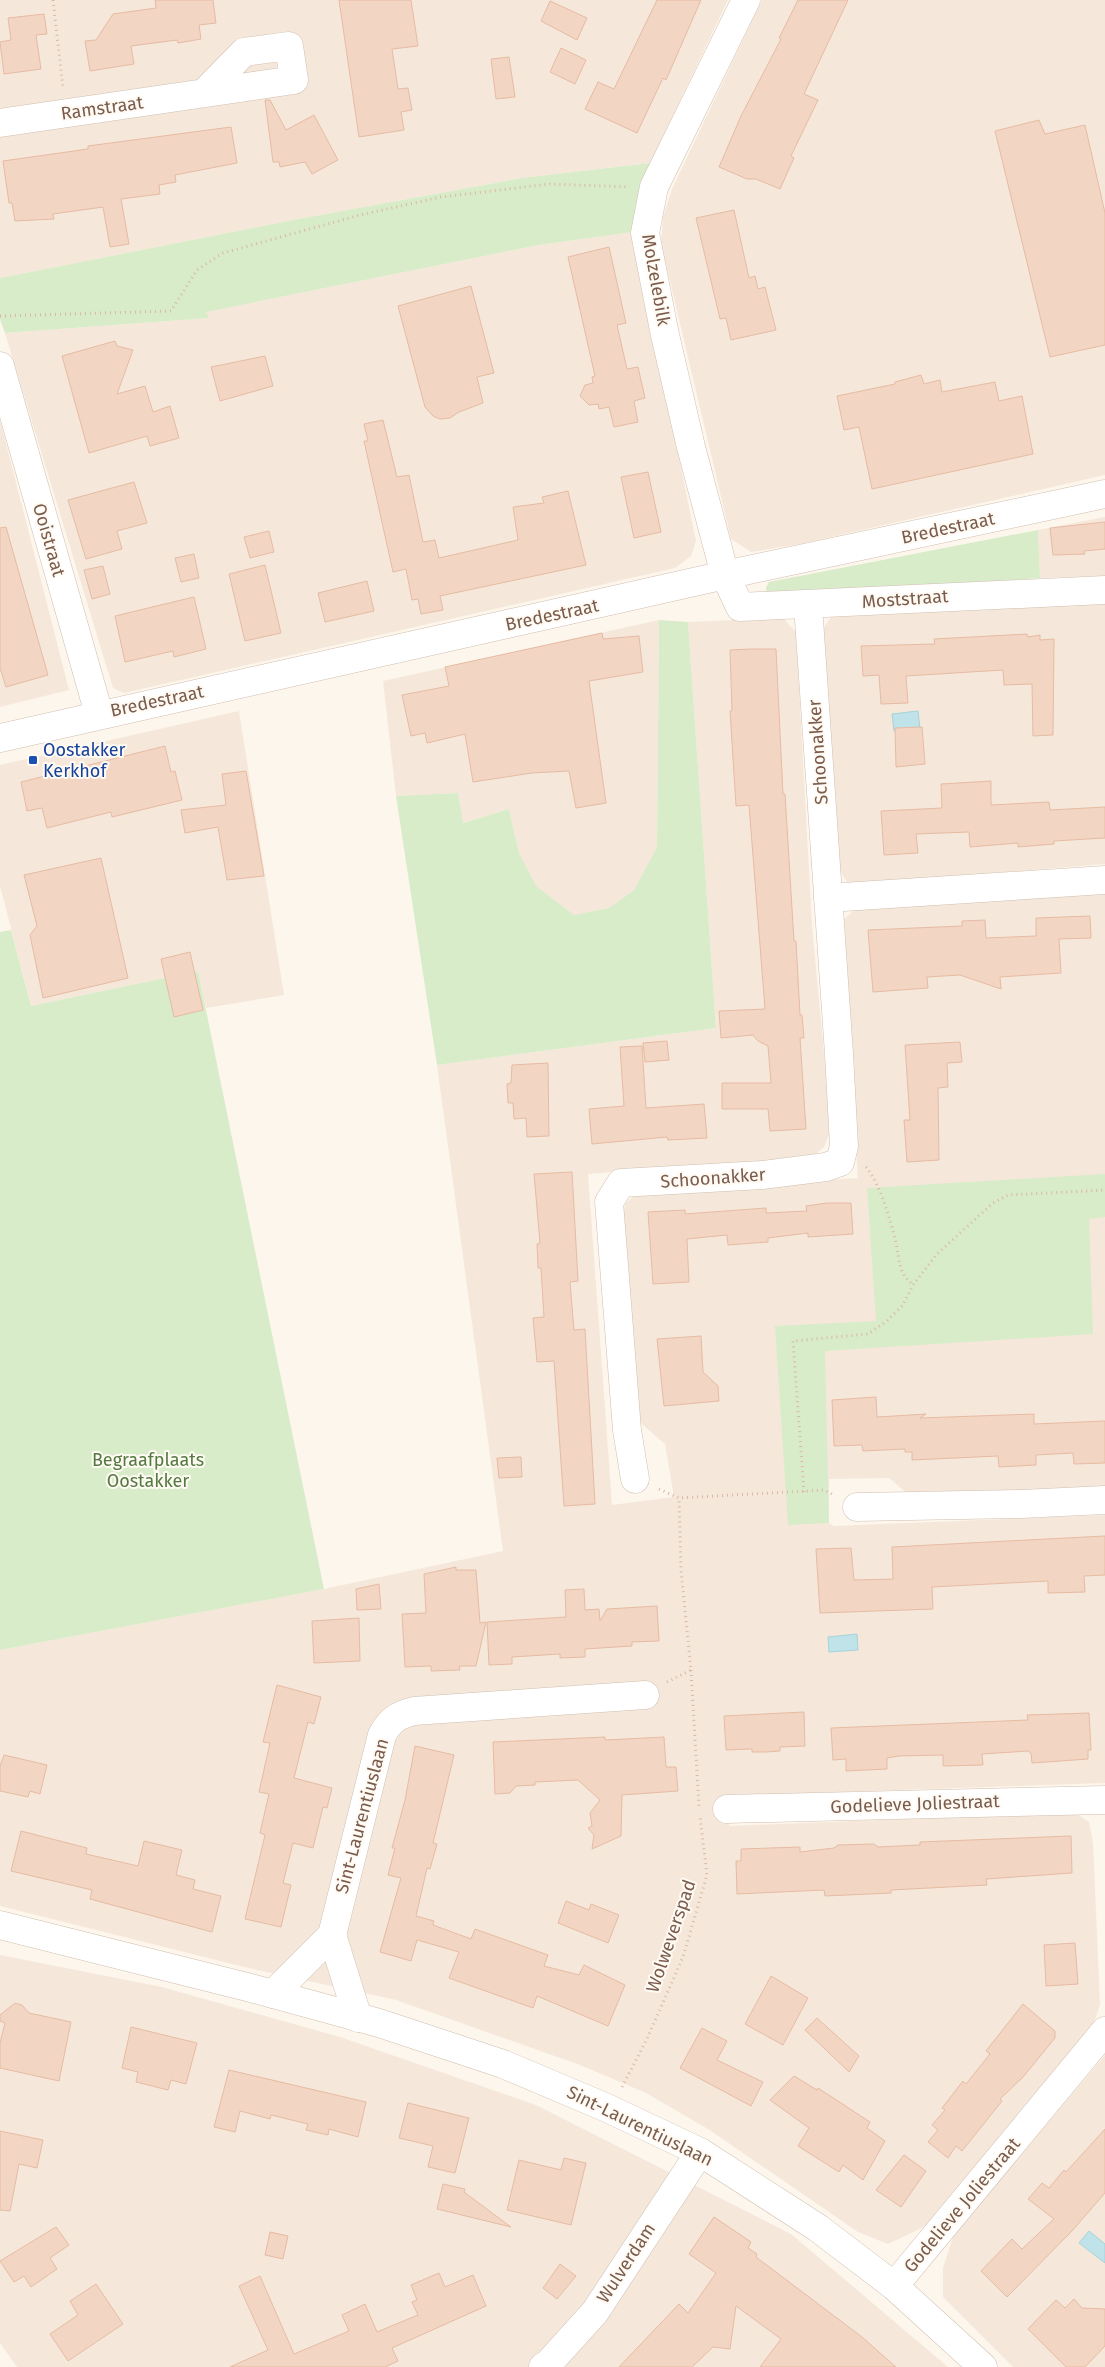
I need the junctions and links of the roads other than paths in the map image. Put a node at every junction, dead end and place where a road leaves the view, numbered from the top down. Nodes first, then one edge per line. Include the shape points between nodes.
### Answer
1 (746, 0) edge
2 (204, 93) dead end
3 (0, 123) edge
4 (0, 366) edge
5 (1105, 494) edge
6 (725, 575) junction
7 (1105, 590) edge
8 (808, 605) junction
9 (99, 714) junction
10 (0, 738) edge
11 (1105, 880) edge
12 (828, 898) junction
13 (636, 1479) road end
14 (1105, 1500) edge
15 (857, 1507) road end
16 (645, 1695) road end
17 (1104, 1807) edge
18 (727, 1809) dead end
19 (0, 1925) edge
20 (332, 1935) junction
21 (273, 1994) junction
22 (358, 2018) junction
23 (1105, 2031) edge
24 (700, 2152) junction
25 (894, 2286) junction
26 (543, 2367) edge
27 (983, 2367) edge

1 - 6 street, Molzelebilk via 654,187 645,233 689,437
2 - 3 street, Ramstraat
4 - 9 street, Ooistraat
5 - 6 street, Bredestraat
6 - 8 street, Moststraat via 740,607
6 - 9 street, Bredestraat
7 - 8 street, Moststraat
8 - 12 street, Schoonakker
9 - 10 street, Bredestraat
11 - 12 street
12 - 13 street, Schoonakker via 844,1146 840,1162 826,1167 762,1175 621,1184 609,1202 626,1421
14 - 15 street
16 - 20 street, Sint-Laurentiuslaan via 414,1711 399,1715 387,1725 382,1735
17 - 18 street, Godelieve Joliestraat
19 - 21 street, Sint-Laurentiuslaan
20 - 21 street
20 - 22 street
21 - 22 street, Sint-Laurentiuslaan
22 - 24 street, Sint-Laurentiuslaan via 504,2064
23 - 25 street, Godelieve Joliestraat
24 - 25 street, Sint-Laurentiuslaan via 818,2228
24 - 26 street, Wulverdam via 595,2312
25 - 27 street, Sint-Laurentiuslaan

